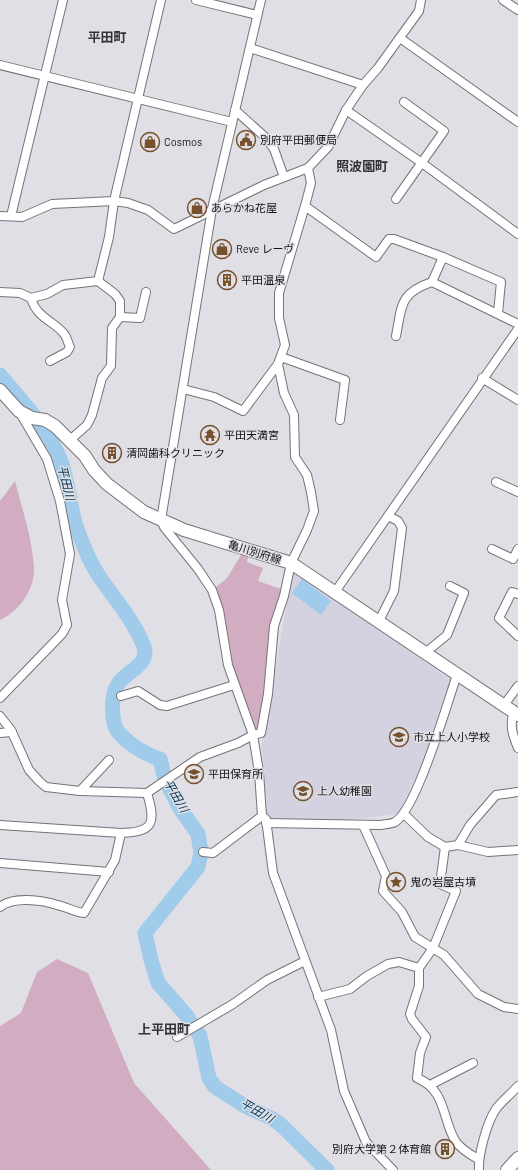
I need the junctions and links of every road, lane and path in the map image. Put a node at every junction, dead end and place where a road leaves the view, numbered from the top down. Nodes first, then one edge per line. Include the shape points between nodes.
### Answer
1 (63, 0) edge
2 (162, 0) edge
3 (196, 0) edge
4 (261, 0) edge
5 (421, 0) edge
6 (503, 0) edge
7 (518, 10) edge
8 (258, 14) junction
9 (400, 38) junction
10 (250, 48) junction
11 (0, 65) edge
12 (45, 76) junction
13 (363, 84) junction
14 (138, 100) junction
15 (404, 102) dead end
16 (235, 110) junction
17 (346, 110) junction
18 (232, 122) junction
19 (518, 122) edge
20 (422, 163) junction
21 (308, 168) junction
22 (284, 177) junction
23 (396, 199) dead end
24 (114, 201) junction
25 (305, 206) junction
26 (212, 209) junction
27 (0, 216) edge
28 (11, 216) junction
29 (518, 234) edge
30 (443, 257) junction
31 (98, 281) junction
32 (432, 282) junction
33 (0, 292) edge
34 (146, 292) dead end
35 (31, 298) junction
36 (498, 313) junction
37 (120, 317) junction
38 (518, 324) edge
39 (518, 329) edge
40 (396, 336) dead end
41 (280, 360) junction
42 (50, 361) dead end
43 (482, 378) junction
44 (183, 389) junction
45 (0, 390) edge
46 (518, 400) edge
47 (19, 412) junction
48 (340, 420) dead end
49 (70, 440) junction
50 (496, 482) dead end
51 (518, 492) edge
52 (388, 516) junction
53 (161, 520) junction
54 (492, 549) dead end
55 (518, 549) edge
56 (291, 563) junction
57 (450, 586) dead end
58 (335, 592) junction
59 (518, 594) edge
60 (379, 621) junction
61 (518, 636) edge
62 (425, 653) junction
63 (457, 675) junction
64 (234, 684) junction
65 (518, 686) edge
66 (121, 696) dead end
67 (0, 698) edge
68 (512, 711) edge
69 (0, 716) edge
70 (12, 732) junction
71 (0, 733) edge
72 (253, 735) junction
73 (518, 748) edge
74 (109, 760) dead end
75 (80, 791) junction
76 (518, 792) edge
77 (147, 793) junction
78 (404, 814) junction
79 (264, 820) junction
80 (0, 825) edge
81 (363, 825) junction
82 (121, 833) junction
83 (458, 845) junction
84 (445, 847) junction
85 (518, 850) edge
86 (203, 852) dead end
87 (0, 863) edge
88 (109, 872) junction
89 (0, 907) edge
90 (433, 948) junction
91 (305, 961) junction
92 (419, 968) junction
93 (318, 997) junction
94 (518, 1009) edge
95 (177, 1037) dead end
96 (473, 1063) dead end
97 (430, 1085) junction
98 (518, 1086) edge
99 (518, 1158) edge
100 (478, 1159) junction
101 (393, 1170) edge
102 (479, 1170) edge
103 (507, 1170) edge

1 - 12 street
2 - 14 street
3 - 8 street
4 - 8 street
5 - 9 street via 419,11
6 - 7 street
8 - 10 street
9 - 13 street
9 - 19 street
10 - 13 street
10 - 16 street
11 - 12 street
12 - 14 street
12 - 28 street
13 - 17 street
14 - 18 street
14 - 24 street
15 - 20 street via 444,130
16 - 18 street
16 - 22 street via 265,136 274,149
17 - 20 street
17 - 21 street via 328,147
18 - 26 street
20 - 23 street
20 - 29 street
21 - 22 street
21 - 25 street via 311,183
22 - 26 street
24 - 26 street via 128,202 148,210 174,229
24 - 28 street via 52,204 22,217
24 - 31 street via 109,237
25 - 30 street via 376,257 389,239
25 - 41 street via 279,293 279,318 285,345
26 - 44 street
27 - 28 street
30 - 32 street
30 - 36 street via 501,282
31 - 35 street via 63,285
31 - 37 street via 120,301
32 - 36 street
32 - 40 street via 410,292 406,297 402,303
33 - 35 street via 20,293
34 - 37 street via 140,318
35 - 42 street via 42,316 66,336 70,347 67,352
36 - 38 street
37 - 49 street via 112,328 111,366 102,378 92,414 87,425
39 - 43 street
41 - 44 street via 242,411 214,397
41 - 48 street via 345,380
41 - 56 street via 284,393 294,415 295,457 307,475 314,511
43 - 46 street
43 - 52 street via 473,395
44 - 53 street
45 - 47 main road, 亀川別府線
47 - 49 main road, 亀川別府線 via 32,418 46,420
47 - 67 street via 47,459 60,501 70,554 62,600 67,625 62,634
49 - 53 main road, 亀川別府線 via 107,484 144,512
50 - 51 street
52 - 58 street
52 - 60 street via 398,521 402,528 394,591
53 - 56 main road, 亀川別府線 via 184,530
53 - 64 street via 164,528 212,590 219,610 228,665
54 - 55 street via 514,559
56 - 58 main road, 亀川別府線
56 - 72 street via 274,626 268,694 261,733
57 - 62 street via 464,592 448,635
58 - 60 main road, 亀川別府線
59 - 61 street via 512,592 499,618
60 - 62 main road, 亀川別府線
62 - 63 main road, 亀川別府線
63 - 68 main road, 亀川別府線
63 - 78 street via 427,762
64 - 66 street via 167,706 160,705 138,691
64 - 72 street
65 - 68 street
68 - 73 street via 511,729
69 - 70 street
70 - 71 street
70 - 75 street via 29,770 40,782 46,787
72 - 77 street via 200,757
72 - 79 street
74 - 75 street
75 - 77 street
76 - 83 street via 496,795 470,825
77 - 82 street via 152,810 150,823 139,833
78 - 81 street via 395,822
78 - 84 street via 428,837
79 - 81 street
79 - 86 street via 213,853
79 - 91 street via 273,873
80 - 82 street
81 - 90 street via 386,876 383,891 402,912 415,937
82 - 88 street via 115,860
83 - 84 street
83 - 85 street via 488,852
84 - 90 street via 440,884 456,891
87 - 88 street
88 - 89 street via 84,913 57,904 19,900 6,902
90 - 92 street
90 - 94 street via 451,961 478,994 504,1007
91 - 93 street
91 - 95 street via 267,980
92 - 93 street via 399,962 388,964 350,989
92 - 97 street via 419,986 410,1014 426,1036 420,1053 417,1078
93 - 101 street via 331,1030 344,1091 351,1110 366,1142
96 - 97 street
97 - 100 street via 441,1101 457,1143
98 - 100 street via 496,1108
99 - 103 main road
100 - 102 street

